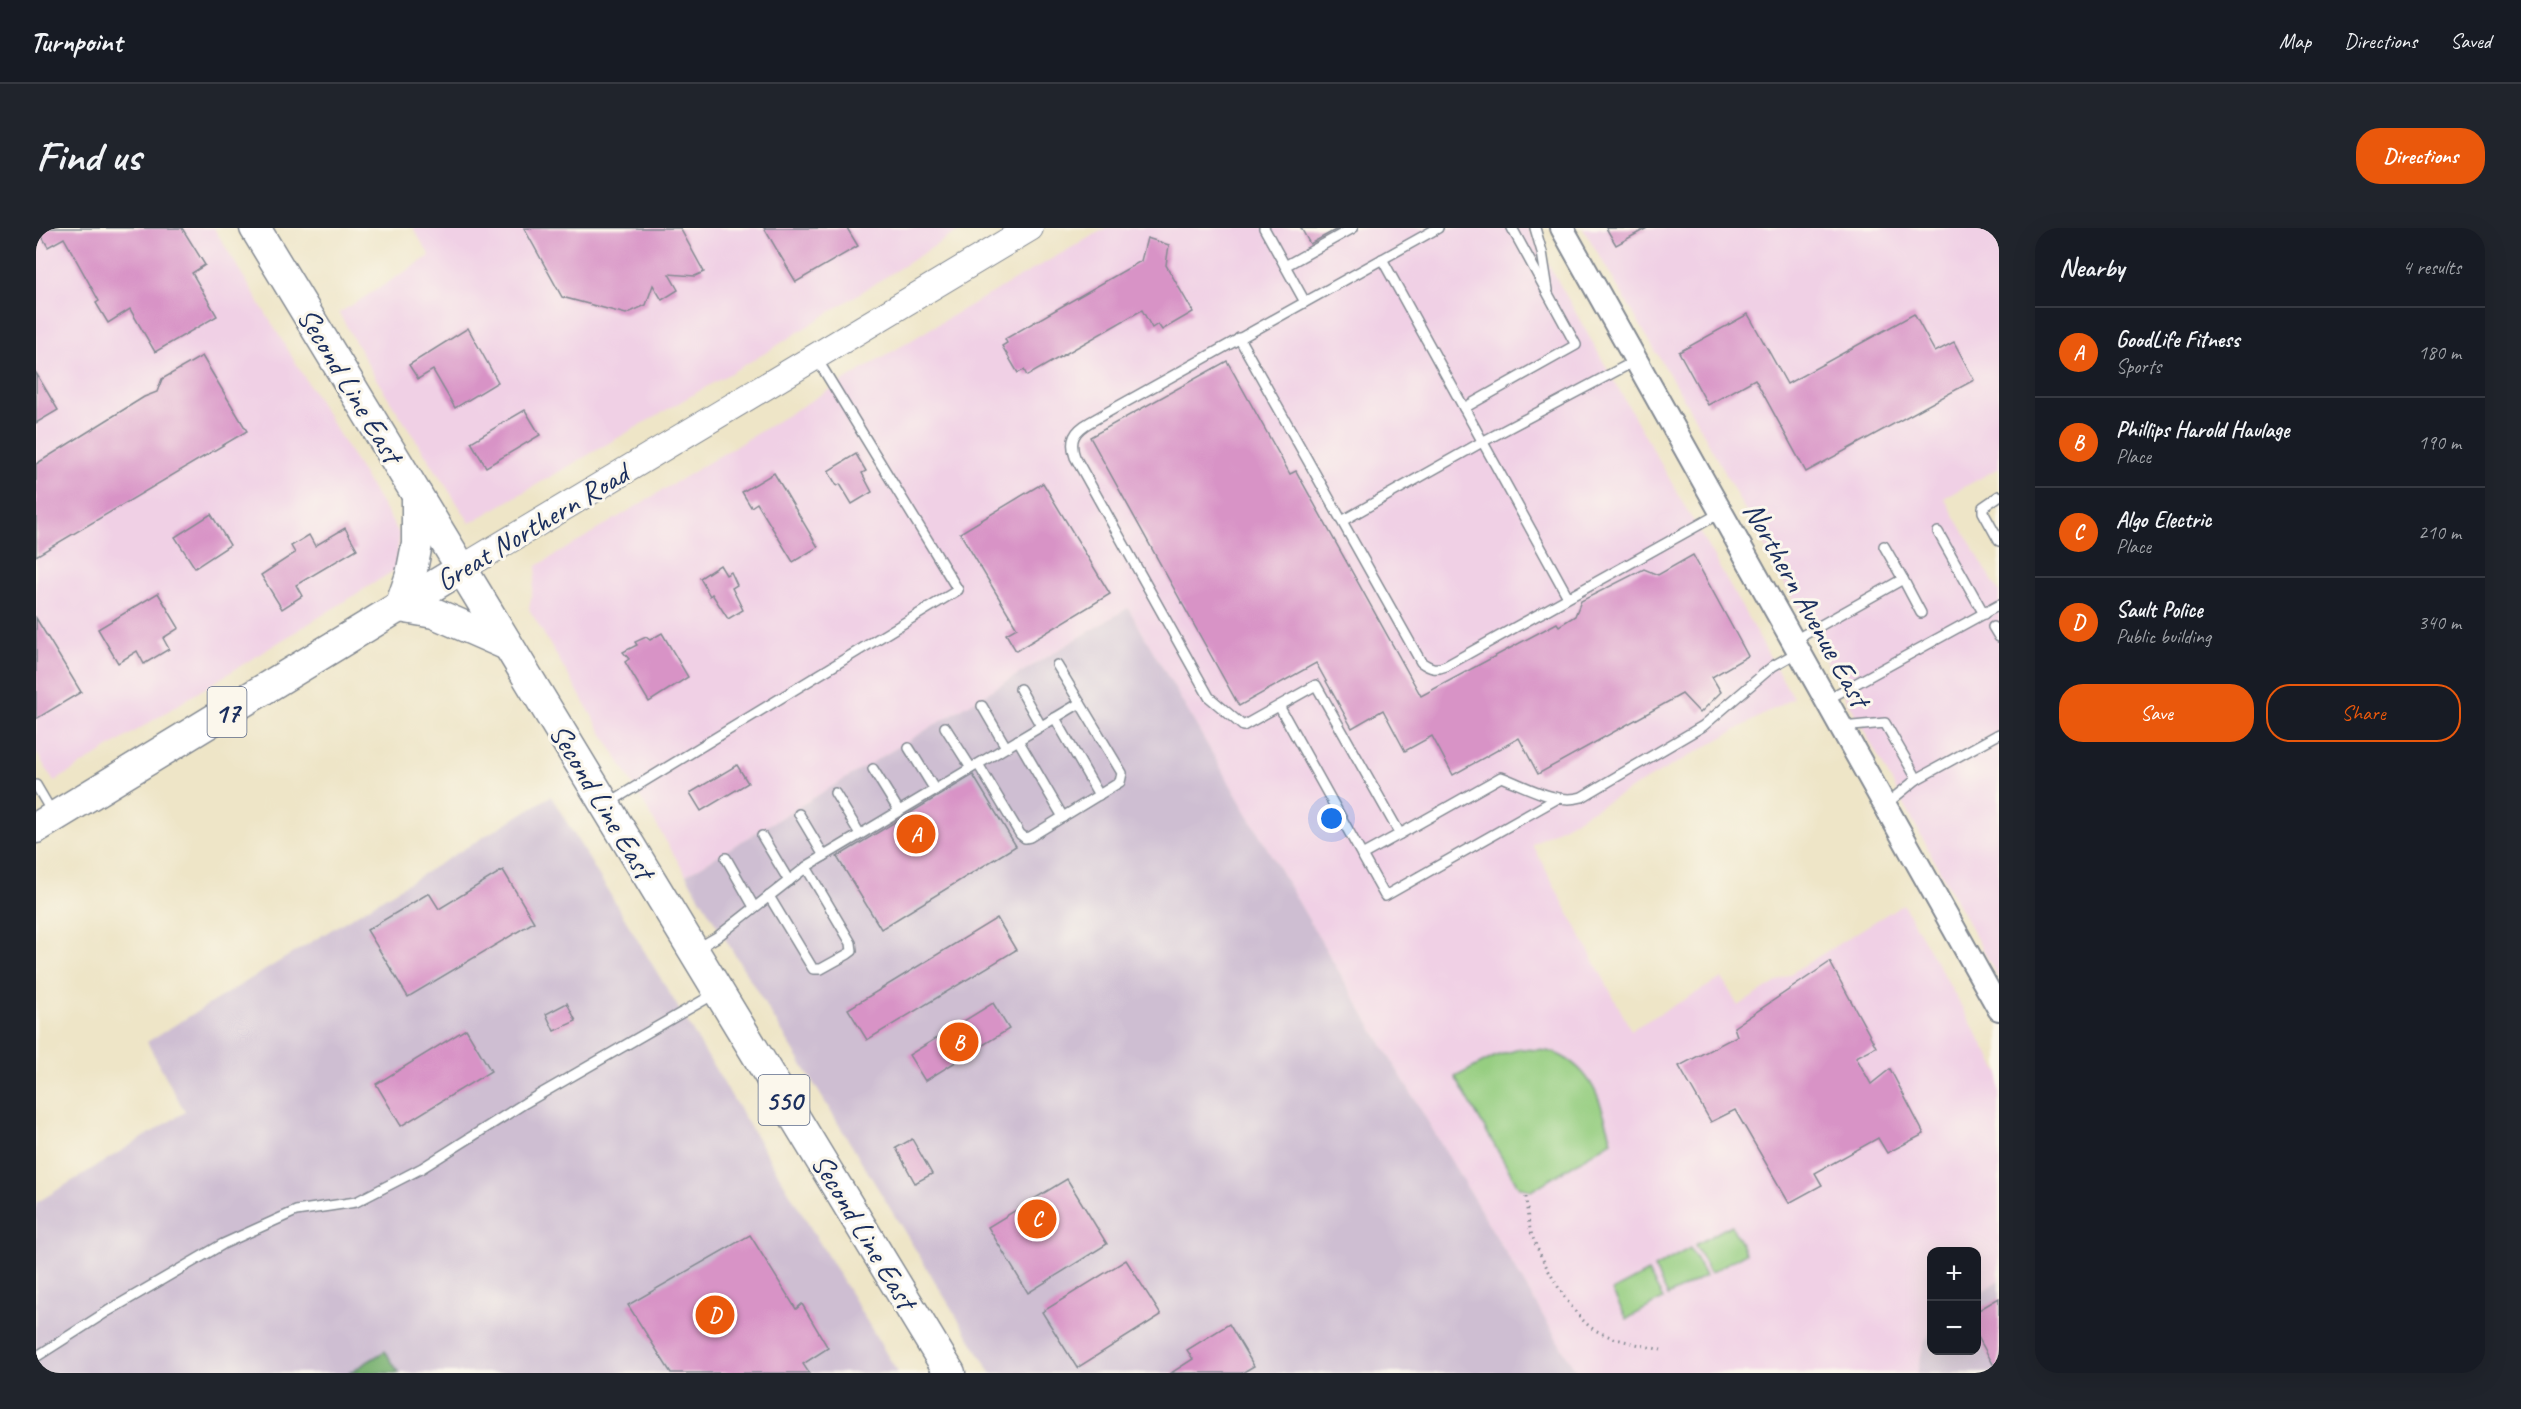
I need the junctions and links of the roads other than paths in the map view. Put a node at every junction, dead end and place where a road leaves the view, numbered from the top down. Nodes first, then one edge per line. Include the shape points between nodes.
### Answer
1 (255, 228) edge
2 (1030, 228) edge
3 (1264, 228) edge
4 (1353, 228) edge
5 (1438, 228) edge
6 (1512, 228) edge
7 (1535, 228) edge
8 (1563, 228) edge
9 (1382, 259) junction
10 (1285, 266) junction
11 (1548, 293) junction
12 (1305, 302) junction
13 (1239, 339) junction
14 (816, 357) junction
15 (1636, 360) junction
16 (1464, 408) junction
17 (1482, 442) junction
18 (417, 494) junction
19 (1999, 496) edge
20 (1722, 512) junction
21 (1342, 521) junction
22 (1938, 532) dead end
23 (1999, 541) edge
24 (1884, 546) dead end
25 (461, 569) junction
26 (1903, 579) junction
27 (1568, 597) junction
28 (1999, 605) edge
29 (400, 607) junction
30 (1921, 613) dead end
31 (1984, 614) junction
32 (1993, 627) dead end
33 (1999, 637) edge
34 (507, 645) junction
35 (1796, 646) junction
36 (1057, 665) dead end
37 (1020, 689) dead end
38 (1827, 700) junction
39 (1080, 703) junction
40 (982, 706) dead end
41 (1279, 706) junction
42 (1055, 718) junction
43 (1041, 726) junction
44 (945, 727) dead end
45 (1842, 727) junction
46 (1999, 734) edge
47 (1018, 740) junction
48 (1006, 747) junction
49 (909, 748) dead end
50 (974, 766) junction
51 (873, 769) dead end
52 (1917, 779) junction
53 (36, 785) edge
54 (935, 790) junction
55 (835, 793) dead end
56 (1099, 795) junction
57 (1558, 798) junction
58 (605, 805) junction
59 (1885, 805) junction
60 (899, 811) junction
61 (799, 814) dead end
62 (1063, 817) junction
63 (45, 823) edge
64 (860, 834) junction
65 (1400, 834) junction
66 (762, 836) dead end
67 (1362, 855) junction
68 (824, 856) junction
69 (726, 858) dead end
70 (806, 867) junction
71 (789, 881) junction
72 (769, 896) junction
73 (754, 908) junction
74 (693, 951) junction
75 (718, 991) junction
76 (1999, 1009) edge
77 (36, 1357) edge
78 (950, 1373) edge

1 - 18 highway, Second Line East
2 - 14 main road, Great Northern Road
3 - 10 lane
4 - 10 lane
5 - 9 lane
6 - 11 lane
7 - 11 lane
8 - 15 street, Northern Avenue East
9 - 12 lane
9 - 16 lane
10 - 12 lane
11 - 16 lane via 1576,345
12 - 13 lane
13 - 21 lane
13 - 41 lane via 1079,428 1071,446 1209,697 1243,726
14 - 25 main road, Great Northern Road
14 - 58 lane via 958,590
15 - 17 lane
15 - 20 street, Northern Avenue East
16 - 17 lane
17 - 21 lane
17 - 27 lane
18 - 25 highway, Second Line East
18 - 29 highway via 417,544
19 - 23 lane via 1983,507
20 - 27 lane
20 - 35 street, Northern Avenue East
21 - 27 lane via 1421,662 1430,668 1446,666
22 - 31 lane
24 - 26 lane
25 - 29 highway, Great Northern Road / 17
25 - 34 highway, Second Line East / 550
26 - 30 lane
26 - 35 lane
28 - 31 lane
29 - 34 highway via 434,613
29 - 63 highway, Great Northern Road / 17
31 - 38 lane
32 - 33 lane
34 - 58 highway, Second Line East / 550
35 - 38 street, Northern Avenue East
35 - 57 lane via 1703,726 1582,797
36 - 39 lane
37 - 43 lane
38 - 45 street, Northern Avenue East
39 - 42 lane
39 - 56 lane via 1122,773 1120,782
40 - 48 lane
41 - 65 lane via 1316,685
41 - 67 lane
42 - 43 lane
42 - 56 lane
43 - 47 lane
44 - 50 lane
45 - 52 lane via 1885,723
45 - 59 street, Northern Avenue East
46 - 52 lane
47 - 48 lane
47 - 62 lane
48 - 50 lane
49 - 54 lane
50 - 54 lane
50 - 62 lane via 1025,838
51 - 60 lane
52 - 59 lane
53 - 63 lane
54 - 60 lane
55 - 64 lane
56 - 62 lane
57 - 65 lane via 1501,777
57 - 67 lane via 1385,896
58 - 74 highway, Second Line East / 550
59 - 76 street, Northern Avenue East
60 - 64 lane
61 - 68 lane
64 - 68 lane
65 - 67 lane
66 - 71 lane
68 - 70 lane
69 - 73 lane
70 - 71 lane
70 - 72 lane via 852,951 821,969 813,969
71 - 72 lane
72 - 73 lane
73 - 74 lane
74 - 75 highway, Second Line East / 550
75 - 77 lane via 422,1168 356,1202 296,1211 223,1244
75 - 78 highway, Second Line East / 550

